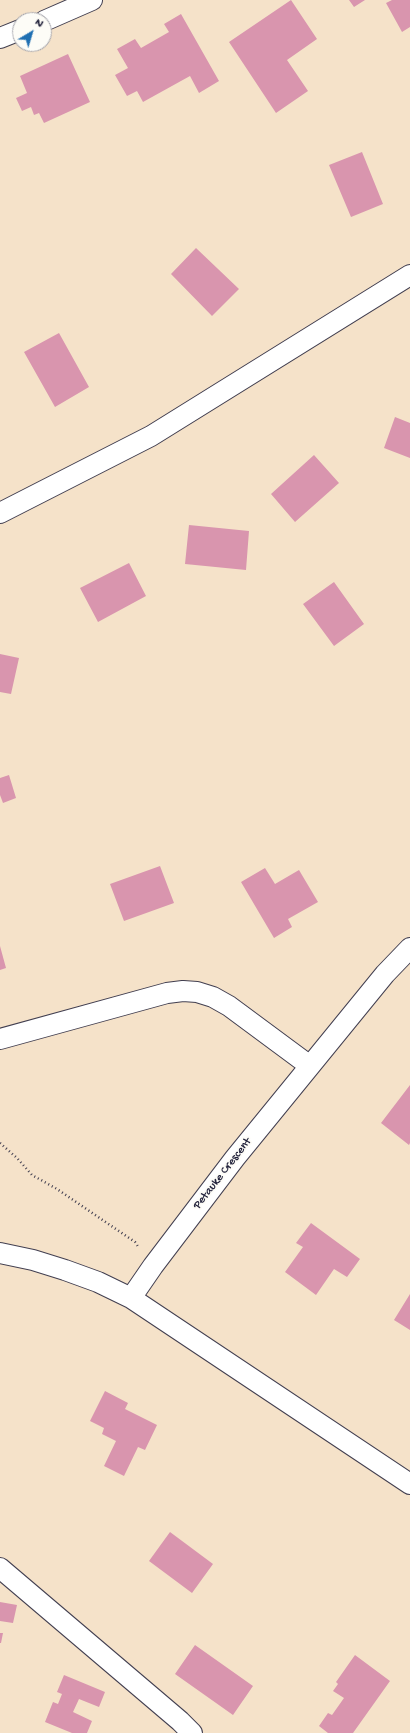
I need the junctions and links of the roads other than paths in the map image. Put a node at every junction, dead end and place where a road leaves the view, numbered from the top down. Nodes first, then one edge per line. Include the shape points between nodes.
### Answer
1 (92, 0) edge
2 (52, 18) edge
3 (12, 33) edge
4 (0, 38) edge
5 (410, 275) edge
6 (0, 513) edge
7 (410, 948) edge
8 (0, 1039) edge
9 (310, 1066) junction
10 (0, 1253) edge
11 (131, 1298) junction
12 (410, 1484) edge
13 (0, 1568) edge
14 (192, 1733) edge

1 - 2 street
3 - 4 street
5 - 6 street via 150,436
7 - 9 street, Petauke Crescent via 385,974
8 - 9 street via 167,993 197,992 229,1006
9 - 11 street, Petauke Crescent via 235,1158
10 - 11 street via 65,1270
11 - 12 street
13 - 14 street

